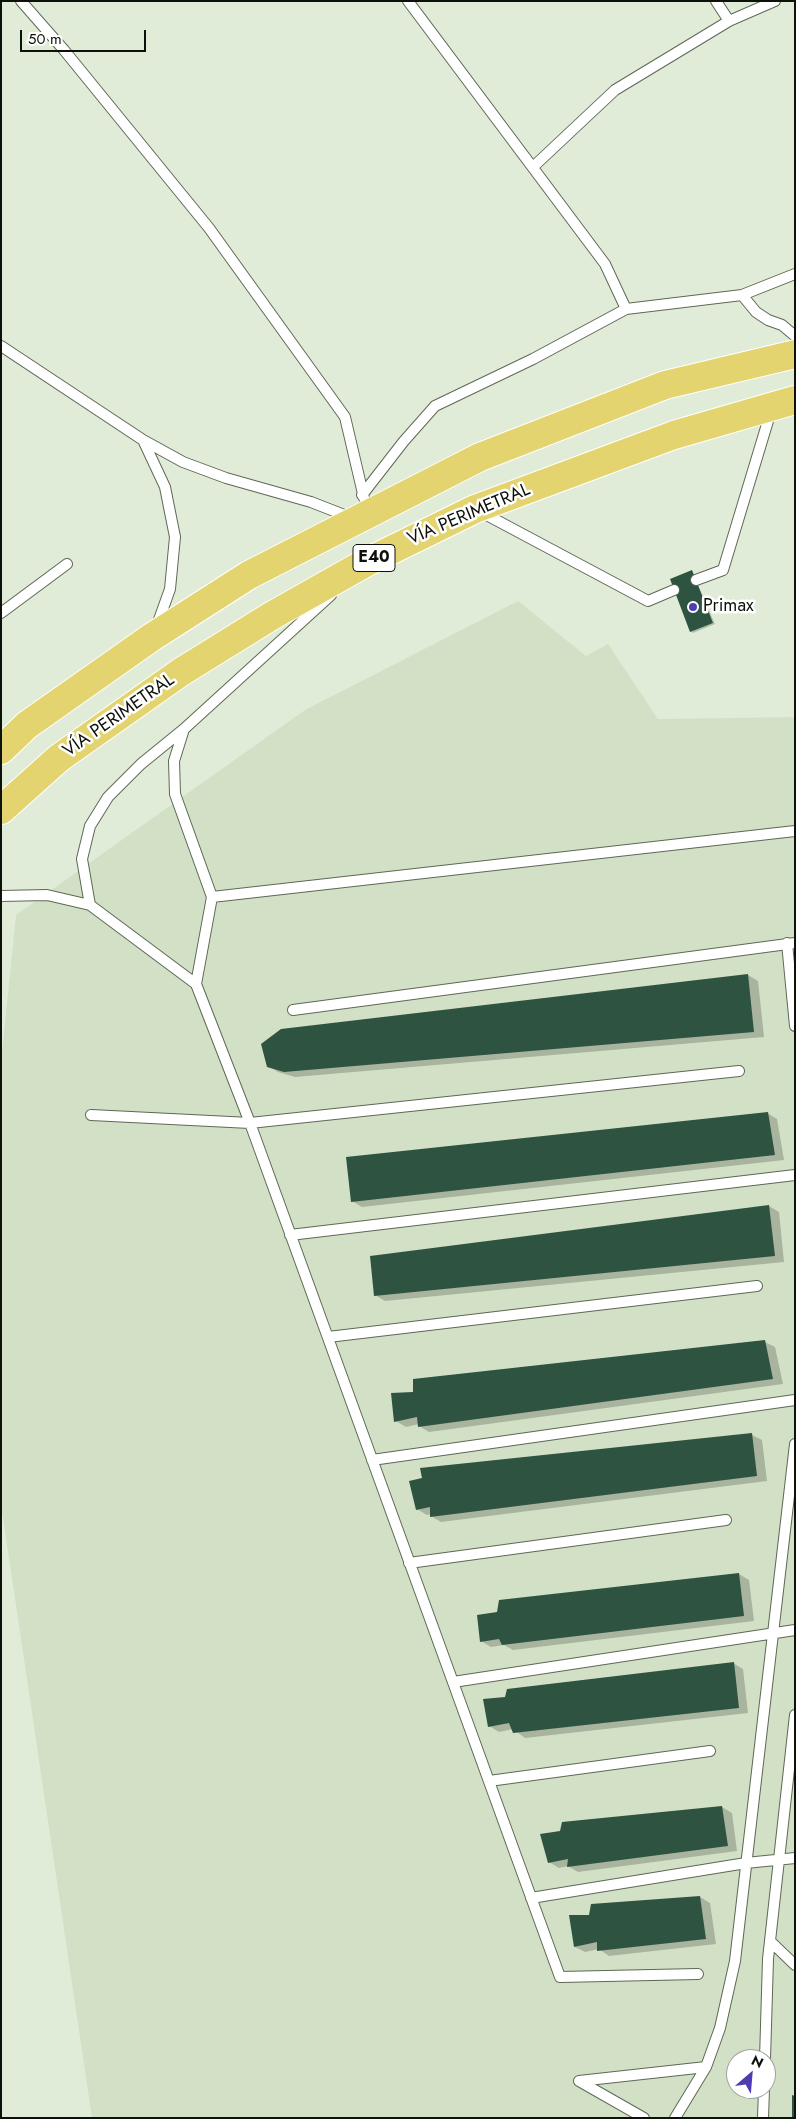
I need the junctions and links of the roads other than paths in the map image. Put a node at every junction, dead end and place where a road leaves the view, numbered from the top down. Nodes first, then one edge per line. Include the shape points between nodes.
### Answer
1 (21, 1) edge
2 (408, 1) edge
3 (716, 1) edge
4 (775, 1) edge
5 (729, 21) junction
6 (534, 167) junction
7 (795, 274) edge
8 (742, 295) junction
9 (626, 309) junction
10 (795, 336) edge
11 (1, 346) edge
12 (795, 354) edge
13 (783, 404) edge
14 (142, 440) junction
15 (363, 508) junction
16 (476, 509) junction
17 (367, 562) junction
18 (67, 564) dead end
19 (696, 580) dead end
20 (674, 590) dead end
21 (1, 613) edge
22 (152, 637) junction
23 (184, 729) junction
24 (1, 750) edge
25 (1, 810) edge
26 (795, 831) edge
27 (1, 896) edge
28 (212, 897) junction
29 (90, 904) junction
30 (791, 943) edge
31 (196, 984) junction
32 (293, 1010) dead end
33 (795, 1026) edge
34 (739, 1071) dead end
35 (91, 1115) dead end
36 (250, 1123) junction
37 (795, 1175) edge
38 (290, 1235) junction
39 (757, 1286) dead end
40 (328, 1337) junction
41 (795, 1400) edge
42 (795, 1444) edge
43 (372, 1460) junction
44 (726, 1520) dead end
45 (410, 1563) junction
46 (795, 1630) edge
47 (773, 1632) junction
48 (453, 1682) junction
49 (795, 1715) edge
50 (710, 1751) dead end
51 (489, 1781) junction
52 (795, 1858) edge
53 (779, 1859) junction
54 (746, 1863) junction
55 (531, 1898) junction
56 (770, 1941) junction
57 (795, 1965) edge
58 (698, 1974) dead end
59 (765, 2049) edge
60 (706, 2067) junction
61 (764, 2099) edge
62 (644, 2118) edge
63 (675, 2118) edge
64 (763, 2118) edge

1 - 15 lane via 209,228 345,417
2 - 6 lane
3 - 5 lane
4 - 5 lane
5 - 6 lane via 616,90
6 - 9 lane via 605,264
7 - 8 lane
8 - 9 lane
8 - 10 lane via 756,312 782,324
9 - 15 lane via 435,406 404,441
11 - 14 lane
12 - 15 highway, E40 via 665,385 480,457
13 - 16 highway, VÍA PERIMETRAL / E40 via 674,435
13 - 19 lane via 723,570
14 - 15 lane via 183,462 226,478 311,502
14 - 22 lane via 165,487 175,538 170,589
15 - 22 highway, E40
16 - 17 highway, VÍA PERIMETRAL / E40
16 - 20 lane via 648,601
17 - 23 lane
17 - 25 highway, VÍA PERIMETRAL / E40 via 273,614 181,672 59,758
18 - 21 lane
22 - 24 highway, E40 via 27,725
23 - 28 lane via 174,761 175,794
23 - 29 lane via 141,764 108,797 90,826 82,859
26 - 28 lane
27 - 29 lane via 48,895
28 - 31 lane
29 - 31 lane
30 - 32 lane
30 - 33 lane
31 - 36 lane
34 - 36 lane
35 - 36 lane
36 - 38 lane
37 - 38 lane
38 - 40 lane
39 - 40 lane
40 - 43 lane
41 - 43 lane
42 - 47 lane
43 - 45 lane
44 - 45 lane
45 - 48 lane
46 - 47 lane
47 - 48 lane
47 - 54 lane
48 - 51 lane
49 - 53 lane
50 - 51 lane
51 - 55 lane
52 - 53 lane
53 - 54 lane
53 - 56 lane
54 - 55 lane
54 - 60 lane via 735,1961 720,2028
55 - 58 lane via 560,1978
56 - 57 lane
56 - 59 lane
60 - 62 lane via 578,2081
60 - 63 lane
61 - 64 lane

